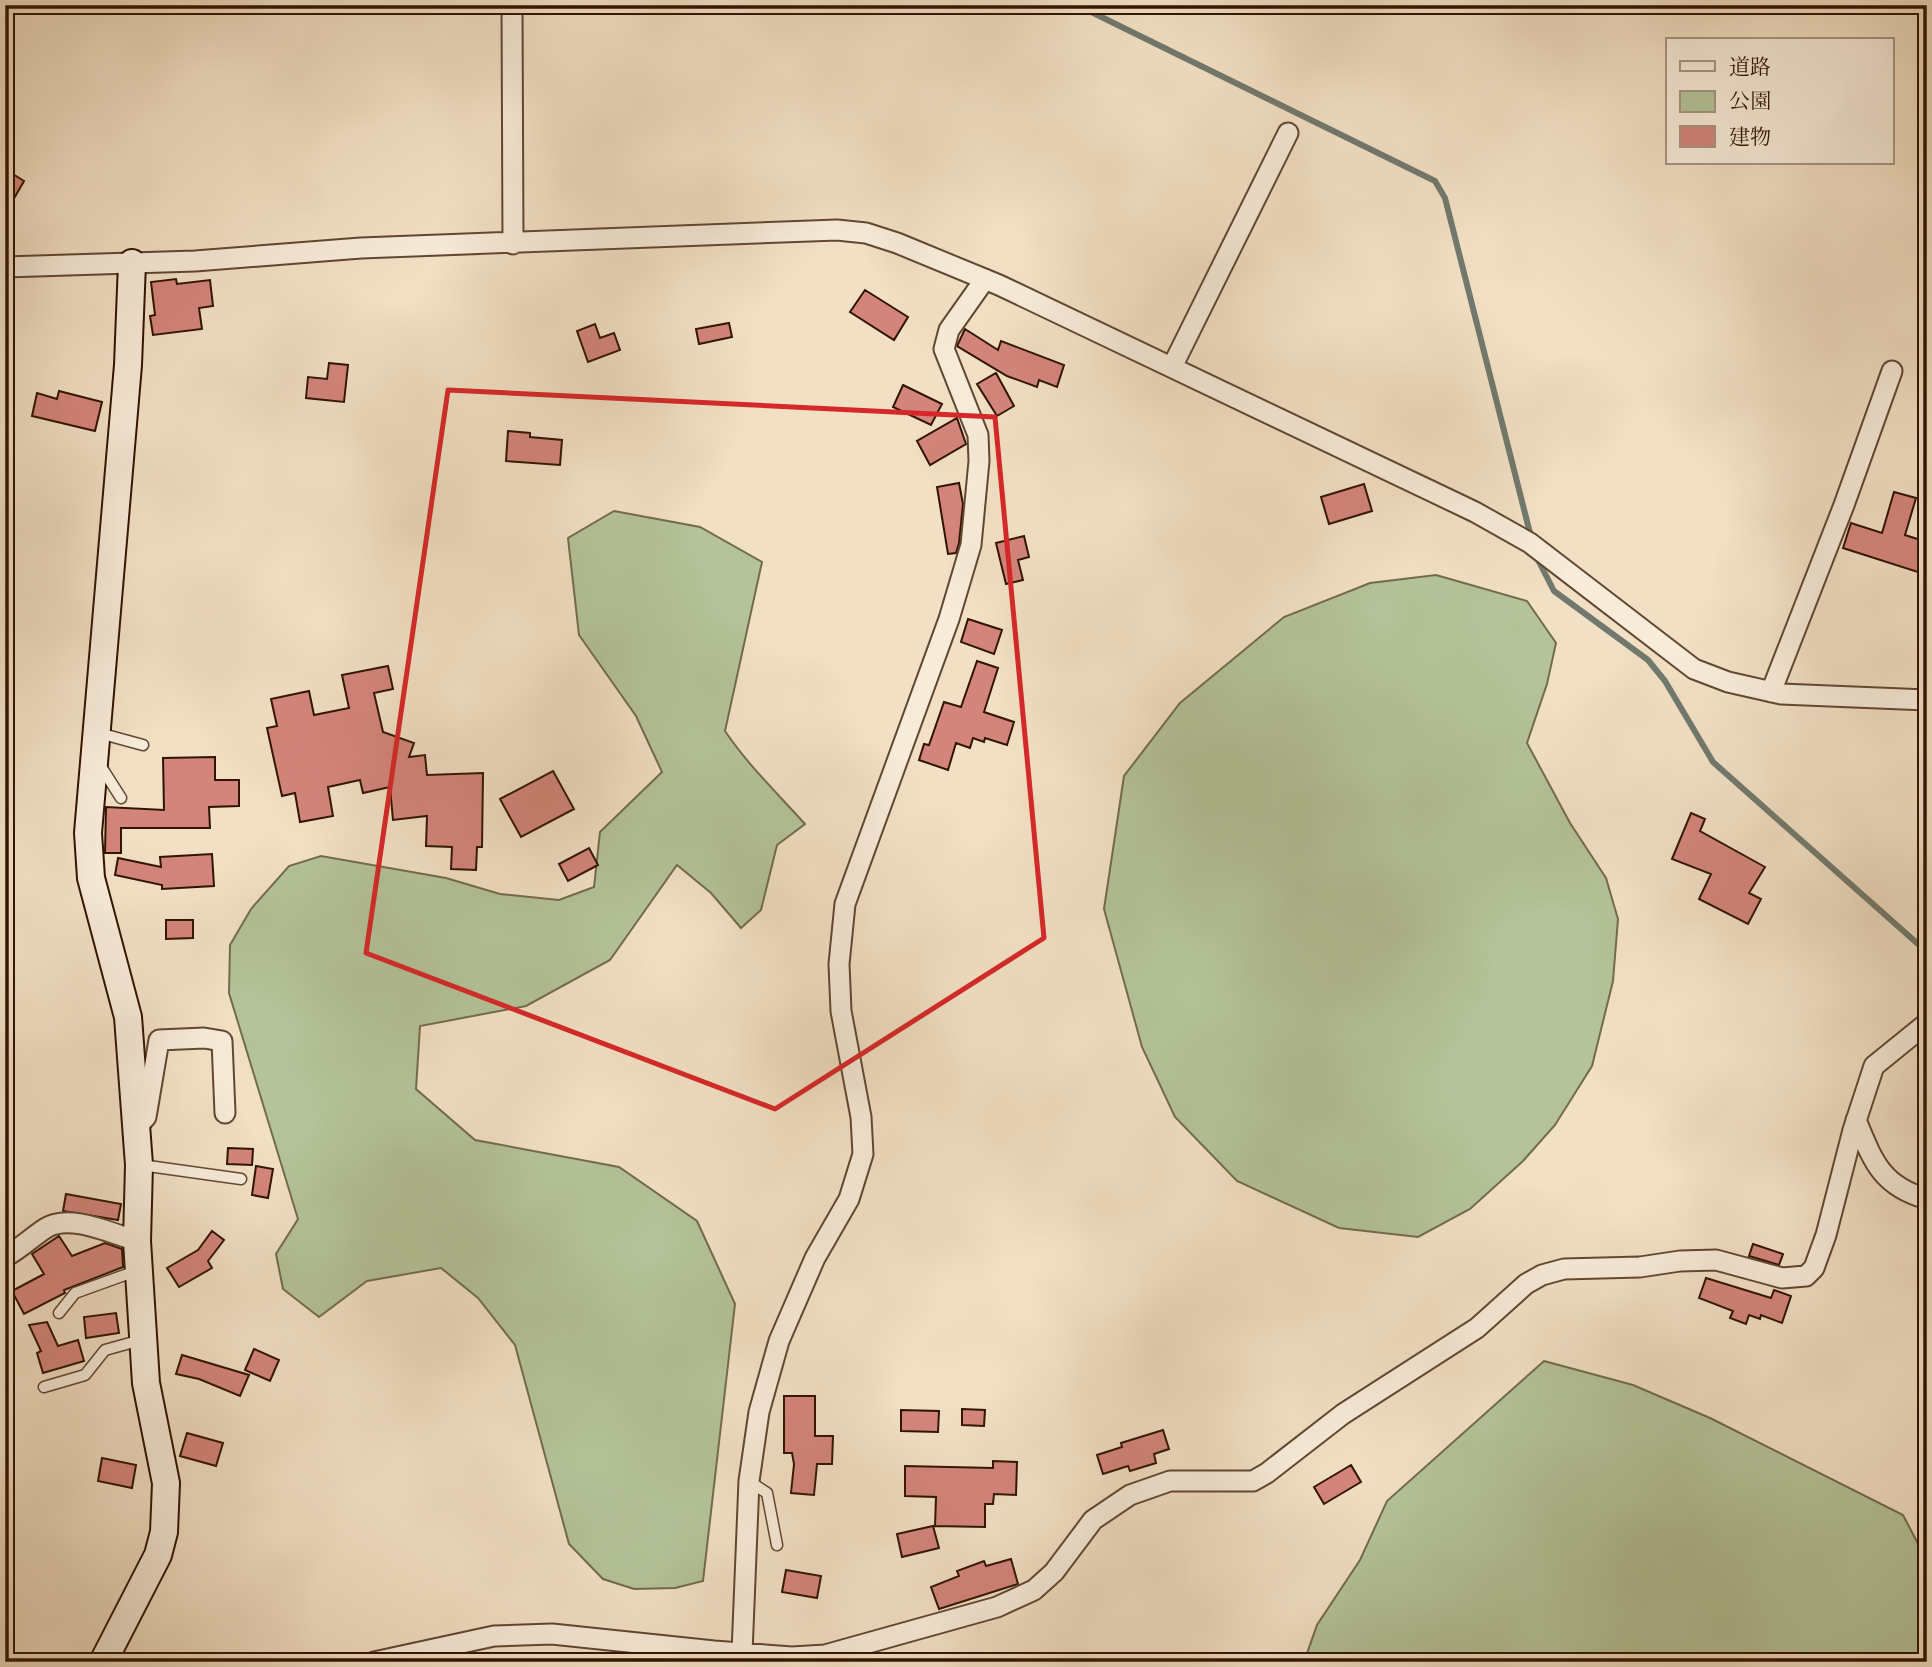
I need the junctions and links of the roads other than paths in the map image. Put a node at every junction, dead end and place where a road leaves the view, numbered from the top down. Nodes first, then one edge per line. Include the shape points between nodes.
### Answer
1 (512, 5) edge
2 (1288, 133) dead end
3 (513, 244) junction
4 (132, 263) junction
5 (5, 267) edge
6 (985, 279) junction
7 (1172, 367) junction
8 (1892, 371) dead end
9 (1771, 692) junction
10 (1927, 700) edge
11 (95, 744) junction
12 (143, 745) dead end
13 (121, 798) dead end
14 (1927, 1023) edge
15 (225, 1113) dead end
16 (1856, 1120) junction
17 (136, 1128) junction
18 (139, 1165) junction
19 (241, 1179) dead end
20 (1927, 1199) edge
21 (137, 1241) junction
22 (5, 1257) edge
23 (140, 1270) junction
24 (59, 1313) dead end
25 (145, 1339) junction
26 (44, 1387) dead end
27 (749, 1481) junction
28 (777, 1545) dead end
29 (742, 1653) junction
30 (103, 1662) edge
31 (374, 1662) edge

1 - 3 street
2 - 7 street
3 - 4 street via 361,248
3 - 6 street via 837,230 897,243
4 - 5 street
4 - 11 street via 128,365
6 - 7 street
6 - 27 street via 949,330 944,349 978,435 971,545 949,619 845,904 839,964 841,1011 861,1117 863,1154 849,1199 815,1258 779,1341 759,1412
7 - 9 street via 1475,512 1530,543 1694,669
8 - 9 street
9 - 10 street
11 - 12 lane
11 - 13 lane
11 - 17 street via 88,833 91,878 128,1017
14 - 16 street via 1874,1066
15 - 17 street via 222,1041 159,1040 146,1116
16 - 20 street via 1875,1164 1888,1180 1898,1189
16 - 29 street via 1826,1235 1814,1268 1806,1276 1782,1278 1716,1260 1564,1269 1542,1275 1477,1328 1343,1415 1267,1473 1253,1480 1170,1480 1130,1495 1094,1520 1034,1590 997,1607 825,1655
17 - 18 street
18 - 19 lane
18 - 21 street
21 - 22 street via 60,1223
21 - 23 street
23 - 24 lane via 75,1293
23 - 25 street
25 - 26 lane via 105,1350 91,1371
25 - 30 street via 146,1383 166,1483 164,1532 158,1555
27 - 28 lane via 767,1493
27 - 29 street
29 - 31 street via 552,1634 494,1636

